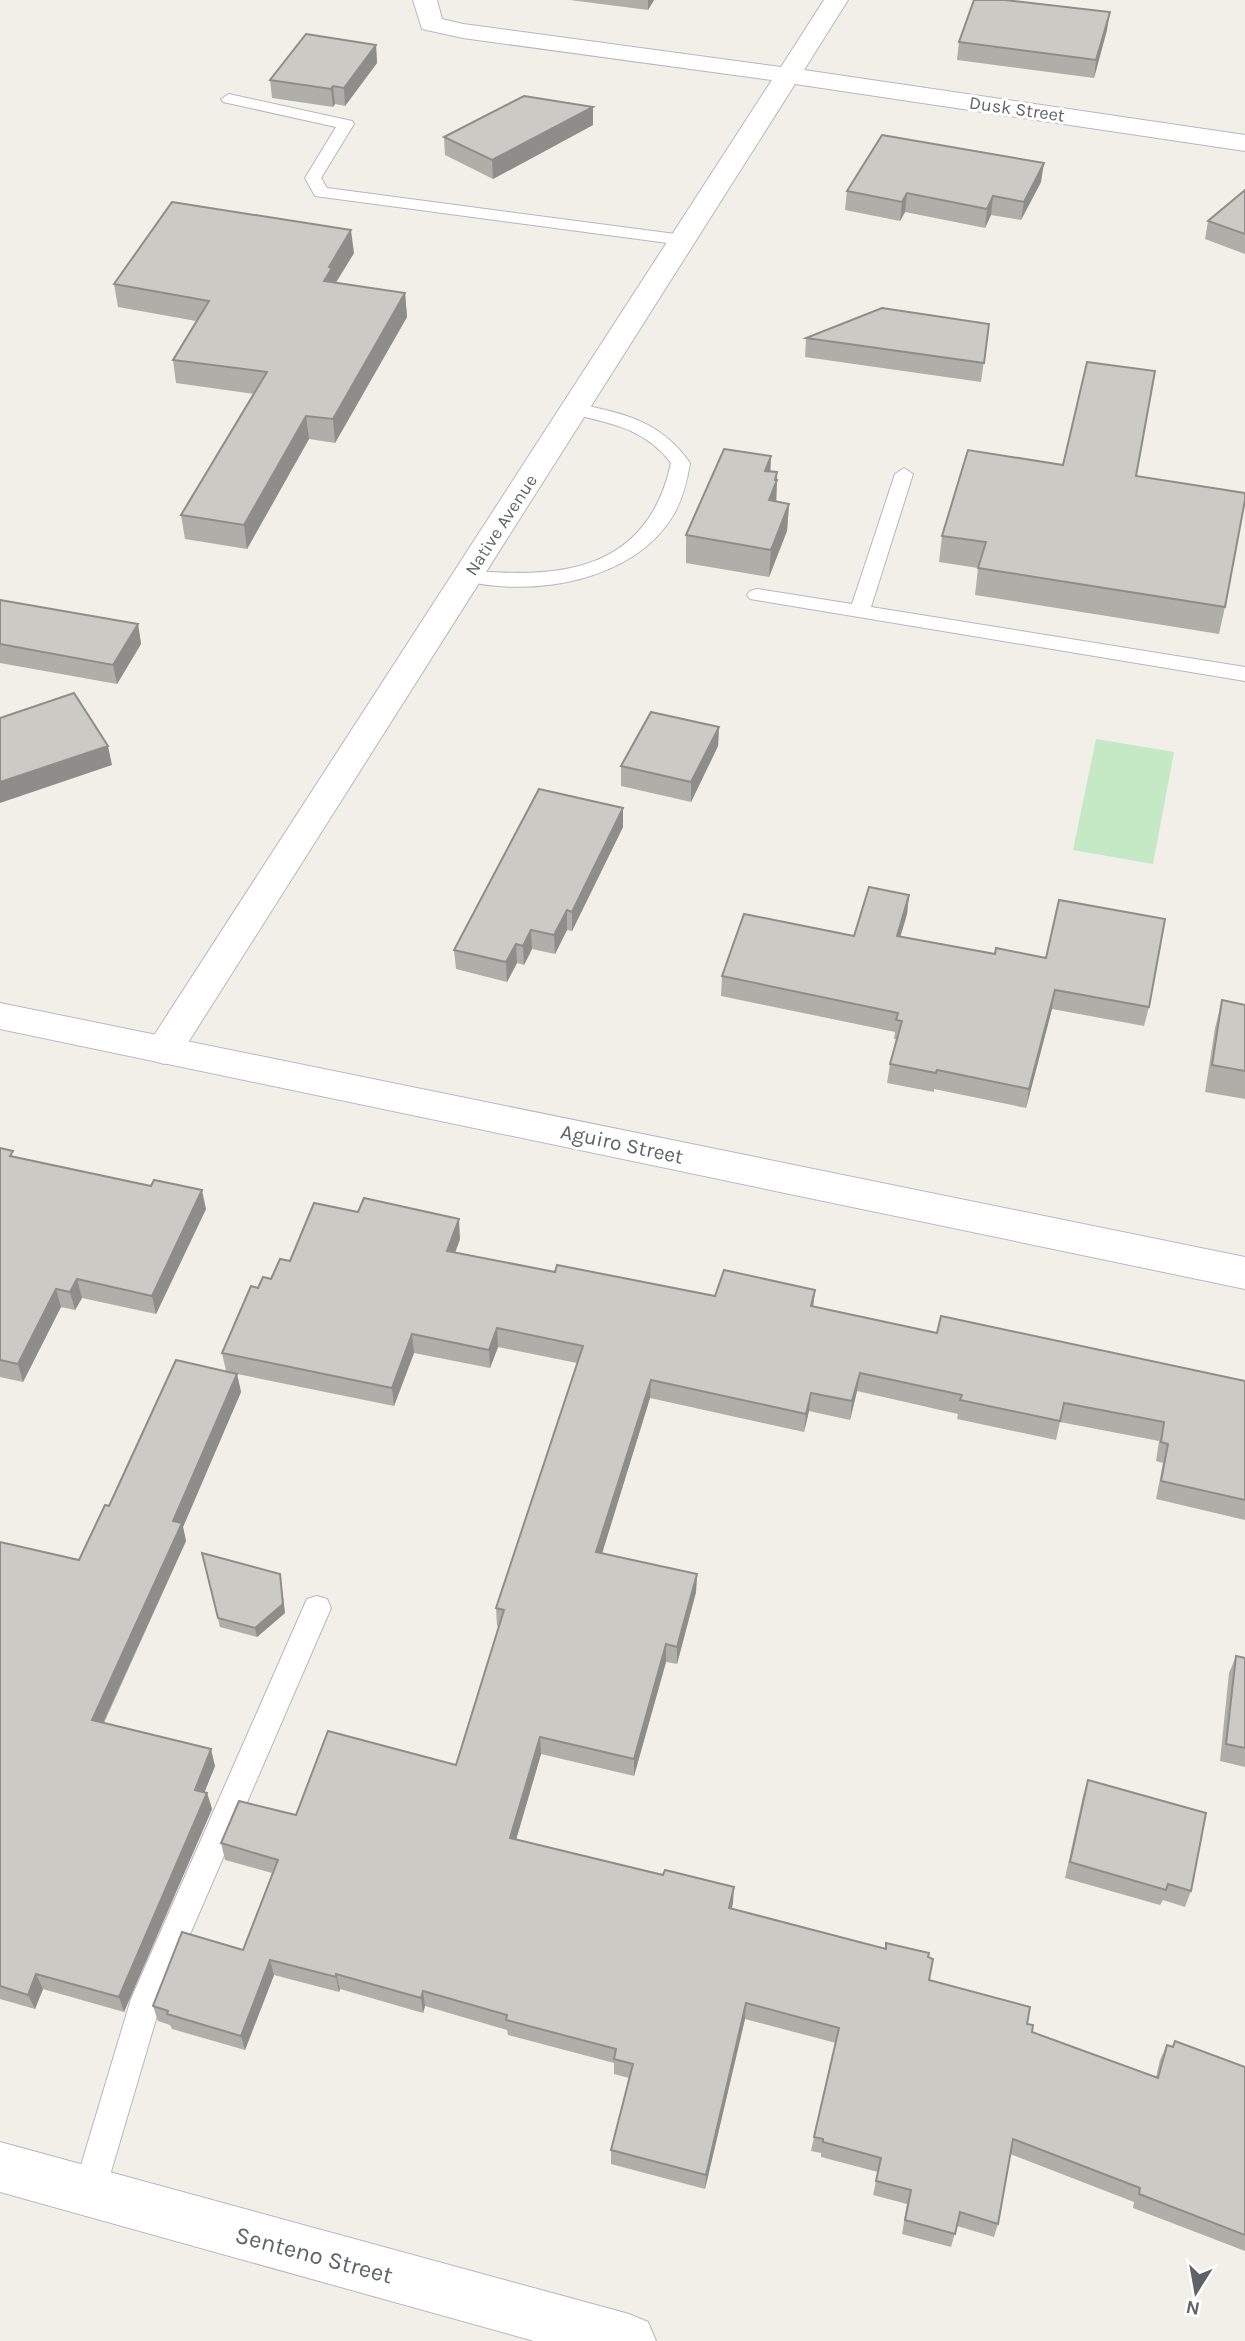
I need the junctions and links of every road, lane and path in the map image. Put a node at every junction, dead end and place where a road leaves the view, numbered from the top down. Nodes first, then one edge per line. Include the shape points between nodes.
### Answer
1 (425, 0) edge
2 (836, 0) edge
3 (788, 75) junction
4 (229, 99) dead end
5 (1245, 143) edge
6 (683, 240) junction
7 (575, 410) junction
8 (904, 474) dead end
9 (468, 576) junction
10 (757, 595) dead end
11 (859, 612) junction
12 (1245, 674) edge
13 (0, 1016) edge
14 (164, 1050) junction
15 (1245, 1273) edge
16 (317, 1608) dead end
17 (0, 2167) edge
18 (89, 2192) junction
19 (629, 2341) edge

1 - 3 street, Dusk Street via 431,24 463,31
2 - 3 street, Native Avenue
3 - 5 street, Dusk Street
3 - 6 street, Native Avenue
4 - 6 lane via 346,124 313,178 321,192
6 - 7 street, Native Avenue
7 - 9 street, Native Avenue
7 - 9 lane via 636,423 671,447 681,463 678,487 662,520 635,548 593,568 529,581
8 - 11 lane
9 - 14 street, Native Avenue
10 - 11 lane
11 - 12 lane
13 - 14 street, Aguiro Street
14 - 15 street, Aguiro Street
16 - 18 lane via 148,1999
17 - 18 street, Senteno Street
18 - 19 street, Senteno Street

